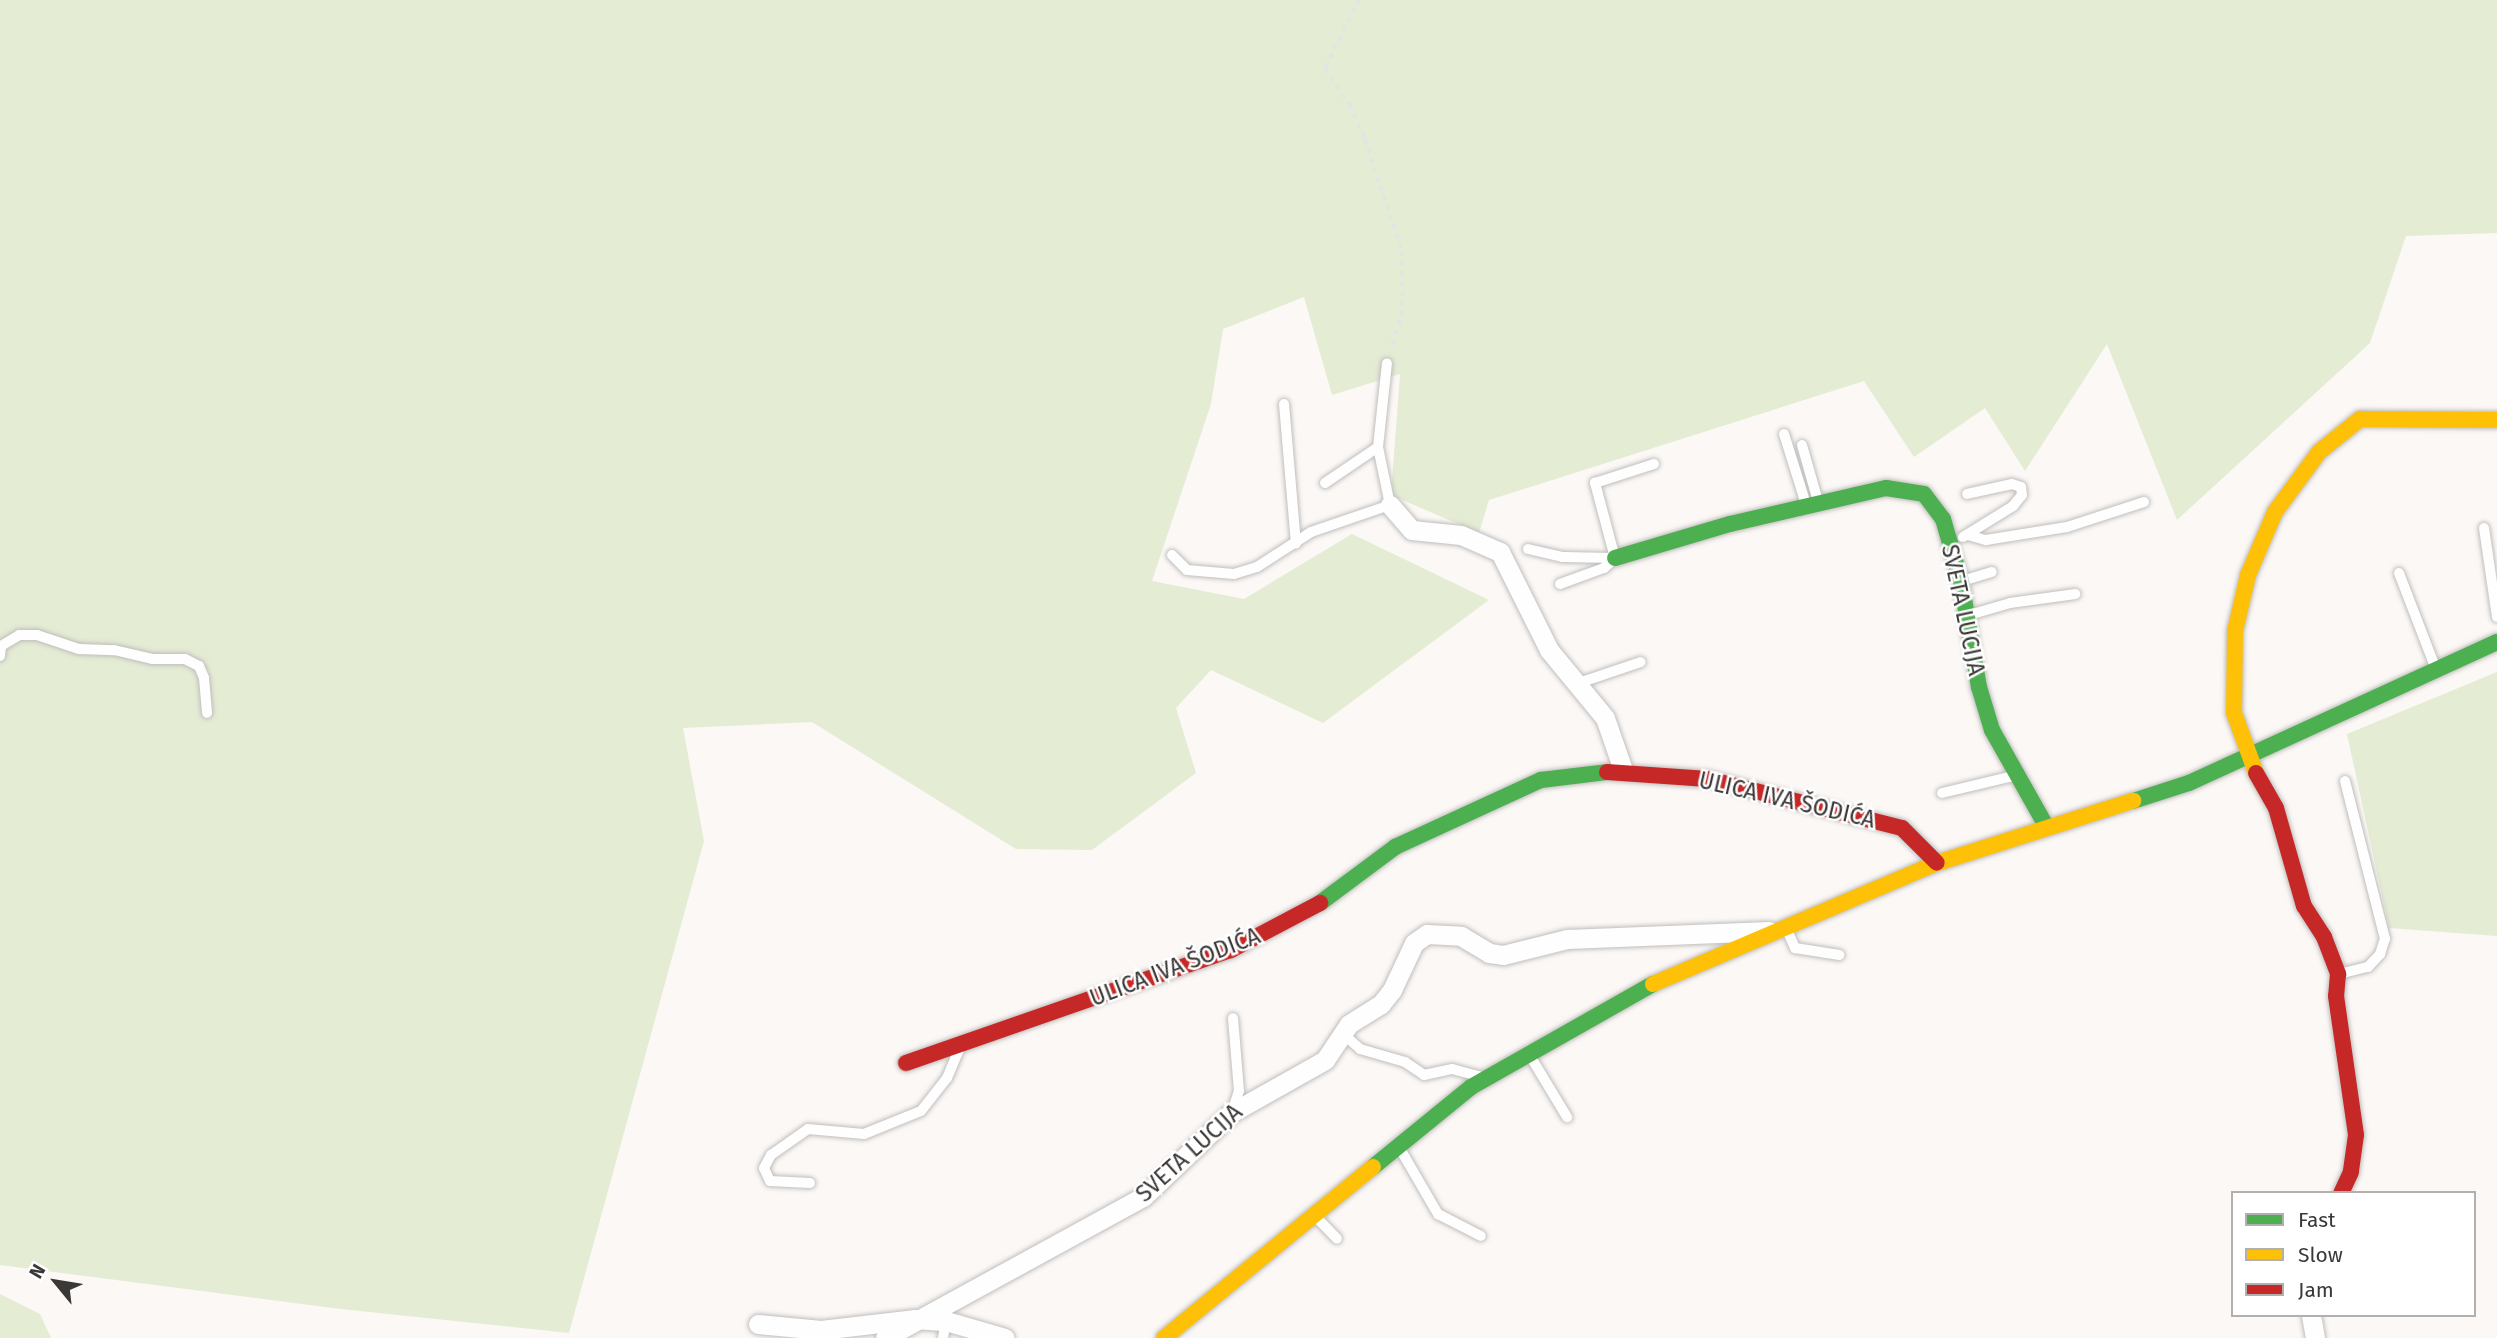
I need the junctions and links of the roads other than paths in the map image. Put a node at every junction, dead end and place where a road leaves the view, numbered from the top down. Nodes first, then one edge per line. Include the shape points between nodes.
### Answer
1 (1387, 363) road end
2 (1284, 404) dead end
3 (2497, 420) edge
4 (1784, 434) dead end
5 (1802, 445) dead end
6 (1378, 447) junction
7 (1654, 464) dead end
8 (1325, 483) dead end
9 (1967, 494) dead end
10 (2144, 502) dead end
11 (1390, 505) junction
12 (1812, 505) junction
13 (2484, 528) dead end
14 (1968, 536) junction
15 (1296, 543) junction
16 (1950, 543) junction
17 (1528, 549) dead end
18 (1172, 555) dead end
19 (1615, 558) junction
20 (1992, 572) dead end
21 (2399, 573) dead end
22 (1961, 581) junction
23 (1560, 584) dead end
24 (2075, 594) dead end
25 (1968, 616) junction
26 (2497, 617) edge
27 (2497, 642) edge
28 (0, 656) edge
29 (1641, 662) dead end
30 (2436, 671) junction
31 (1579, 683) junction
32 (207, 713) dead end
33 (2248, 758) junction
34 (1623, 770) junction
35 (2017, 775) junction
36 (2345, 781) dead end
37 (1942, 793) dead end
38 (2046, 826) junction
39 (1937, 863) junction
40 (1786, 930) junction
41 (1839, 955) dead end
42 (2338, 975) junction
43 (1233, 1018) dead end
44 (1343, 1034) junction
45 (961, 1045) junction
46 (1527, 1051) junction
47 (906, 1063) dead end
48 (1484, 1078) junction
49 (1231, 1113) junction
50 (1567, 1117) dead end
51 (1399, 1146) junction
52 (810, 1183) dead end
53 (2342, 1191) edge
54 (1313, 1215) junction
55 (1481, 1236) dead end
56 (1337, 1239) dead end
57 (2311, 1317) edge
58 (915, 1319) junction
59 (758, 1324) dead end
60 (945, 1330) edge
61 (885, 1338) edge
62 (1005, 1338) edge
63 (1164, 1338) edge
64 (2315, 1338) edge

1 - 6 lane
2 - 15 lane
3 - 33 street via 2360,419 2319,452 2292,486 2257,548 2235,631 2234,713
4 - 12 lane
5 - 12 lane
6 - 8 lane
6 - 11 lane
7 - 19 lane via 1595,483
9 - 14 lane via 2012,484 2021,487 2022,495
10 - 14 lane via 2056,529 1986,540
11 - 15 lane via 1351,515
11 - 31 street via 1402,524 1412,530 1461,535 1500,552 1510,563 1549,650
12 - 16 street, SVETA LUCIJA via 1906,488 1935,503
12 - 19 street, SVETA LUCIJA
13 - 26 lane
14 - 16 lane
15 - 18 lane via 1257,567 1234,574 1187,570
16 - 22 street, SVETA LUCIJA
17 - 19 lane via 1562,557
19 - 23 lane via 1604,568
20 - 22 lane
21 - 30 lane
22 - 25 street, SVETA LUCIJA
24 - 25 lane via 2010,603
25 - 35 street, SVETA LUCIJA via 1979,687 1992,730
27 - 30 street, SVETA LUCIJA
28 - 32 lane via 1,646 19,635 37,635 79,649 185,659 199,666 204,678
29 - 31 lane
30 - 33 street, SVETA LUCIJA
31 - 34 street via 1605,718
33 - 38 street, SVETA LUCIJA via 2189,783
33 - 42 street via 2276,808 2304,906 2324,937
34 - 39 street, ULICA IVA ŠODIĆA via 1708,779 1902,828
34 - 45 street, ULICA IVA ŠODIĆA via 1541,780 1513,790 1395,847 1314,908 1231,950
35 - 37 lane
35 - 38 street, SVETA LUCIJA
36 - 42 lane via 2385,939 2380,954 2368,967
38 - 39 street, SVETA LUCIJA
39 - 40 street, SVETA LUCIJA
40 - 41 lane via 1796,948
40 - 44 street, SVETA LUCIJA via 1567,939 1503,955 1489,953 1461,936 1427,934 1414,943 1381,1003 1349,1024
40 - 46 street, SVETA LUCIJA via 1624,997
42 - 53 street via 2336,996 2356,1135 2351,1172
43 - 49 lane via 1239,1091
44 - 48 lane via 1360,1049 1405,1062 1424,1075 1452,1069
44 - 49 street, SVETA LUCIJA via 1325,1060
45 - 47 street, ULICA IVA ŠODIĆA
45 - 52 lane via 947,1078 921,1111 864,1134 808,1129 771,1155 764,1168 770,1181
46 - 48 street, SVETA LUCIJA
46 - 50 lane
48 - 51 street, SVETA LUCIJA
49 - 58 street, SVETA LUCIJA via 1143,1197 992,1282
51 - 54 street, SVETA LUCIJA
51 - 55 lane via 1438,1214
54 - 56 lane
54 - 63 street, SVETA LUCIJA
57 - 64 street
58 - 59 street, SVETA LUCIJA via 821,1330
58 - 60 street, SVETA LUCIJA
58 - 61 street, SVETA LUCIJA
60 - 62 street, SVETA LUCIJA

